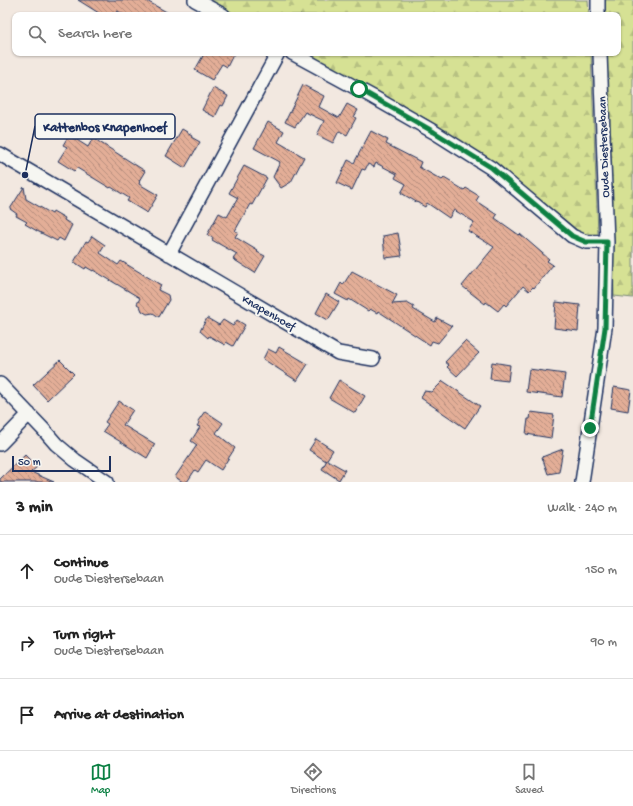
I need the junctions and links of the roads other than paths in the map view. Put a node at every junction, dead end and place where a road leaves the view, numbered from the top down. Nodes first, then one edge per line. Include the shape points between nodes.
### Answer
1 (196, 0) edge
2 (598, 0) edge
3 (218, 12) edge
4 (598, 12) edge
5 (276, 56) edge
6 (298, 56) edge
7 (600, 56) edge
8 (0, 154) edge
9 (607, 242) junction
10 (169, 254) junction
11 (373, 359) dead end
12 (0, 384) edge
13 (29, 414) junction
14 (0, 444) edge
15 (107, 482) edge
16 (582, 482) edge

1 - 3 street
2 - 4 street
5 - 10 street
6 - 9 street via 434,132 492,168 572,236 586,242
7 - 9 street, Oude Diestersebaan
8 - 10 street, Knapenhoef
9 - 16 street, Oude Diestersebaan via 605,328
10 - 11 street, Knapenhoef via 338,353
12 - 13 street
13 - 14 street
13 - 15 street via 56,444

